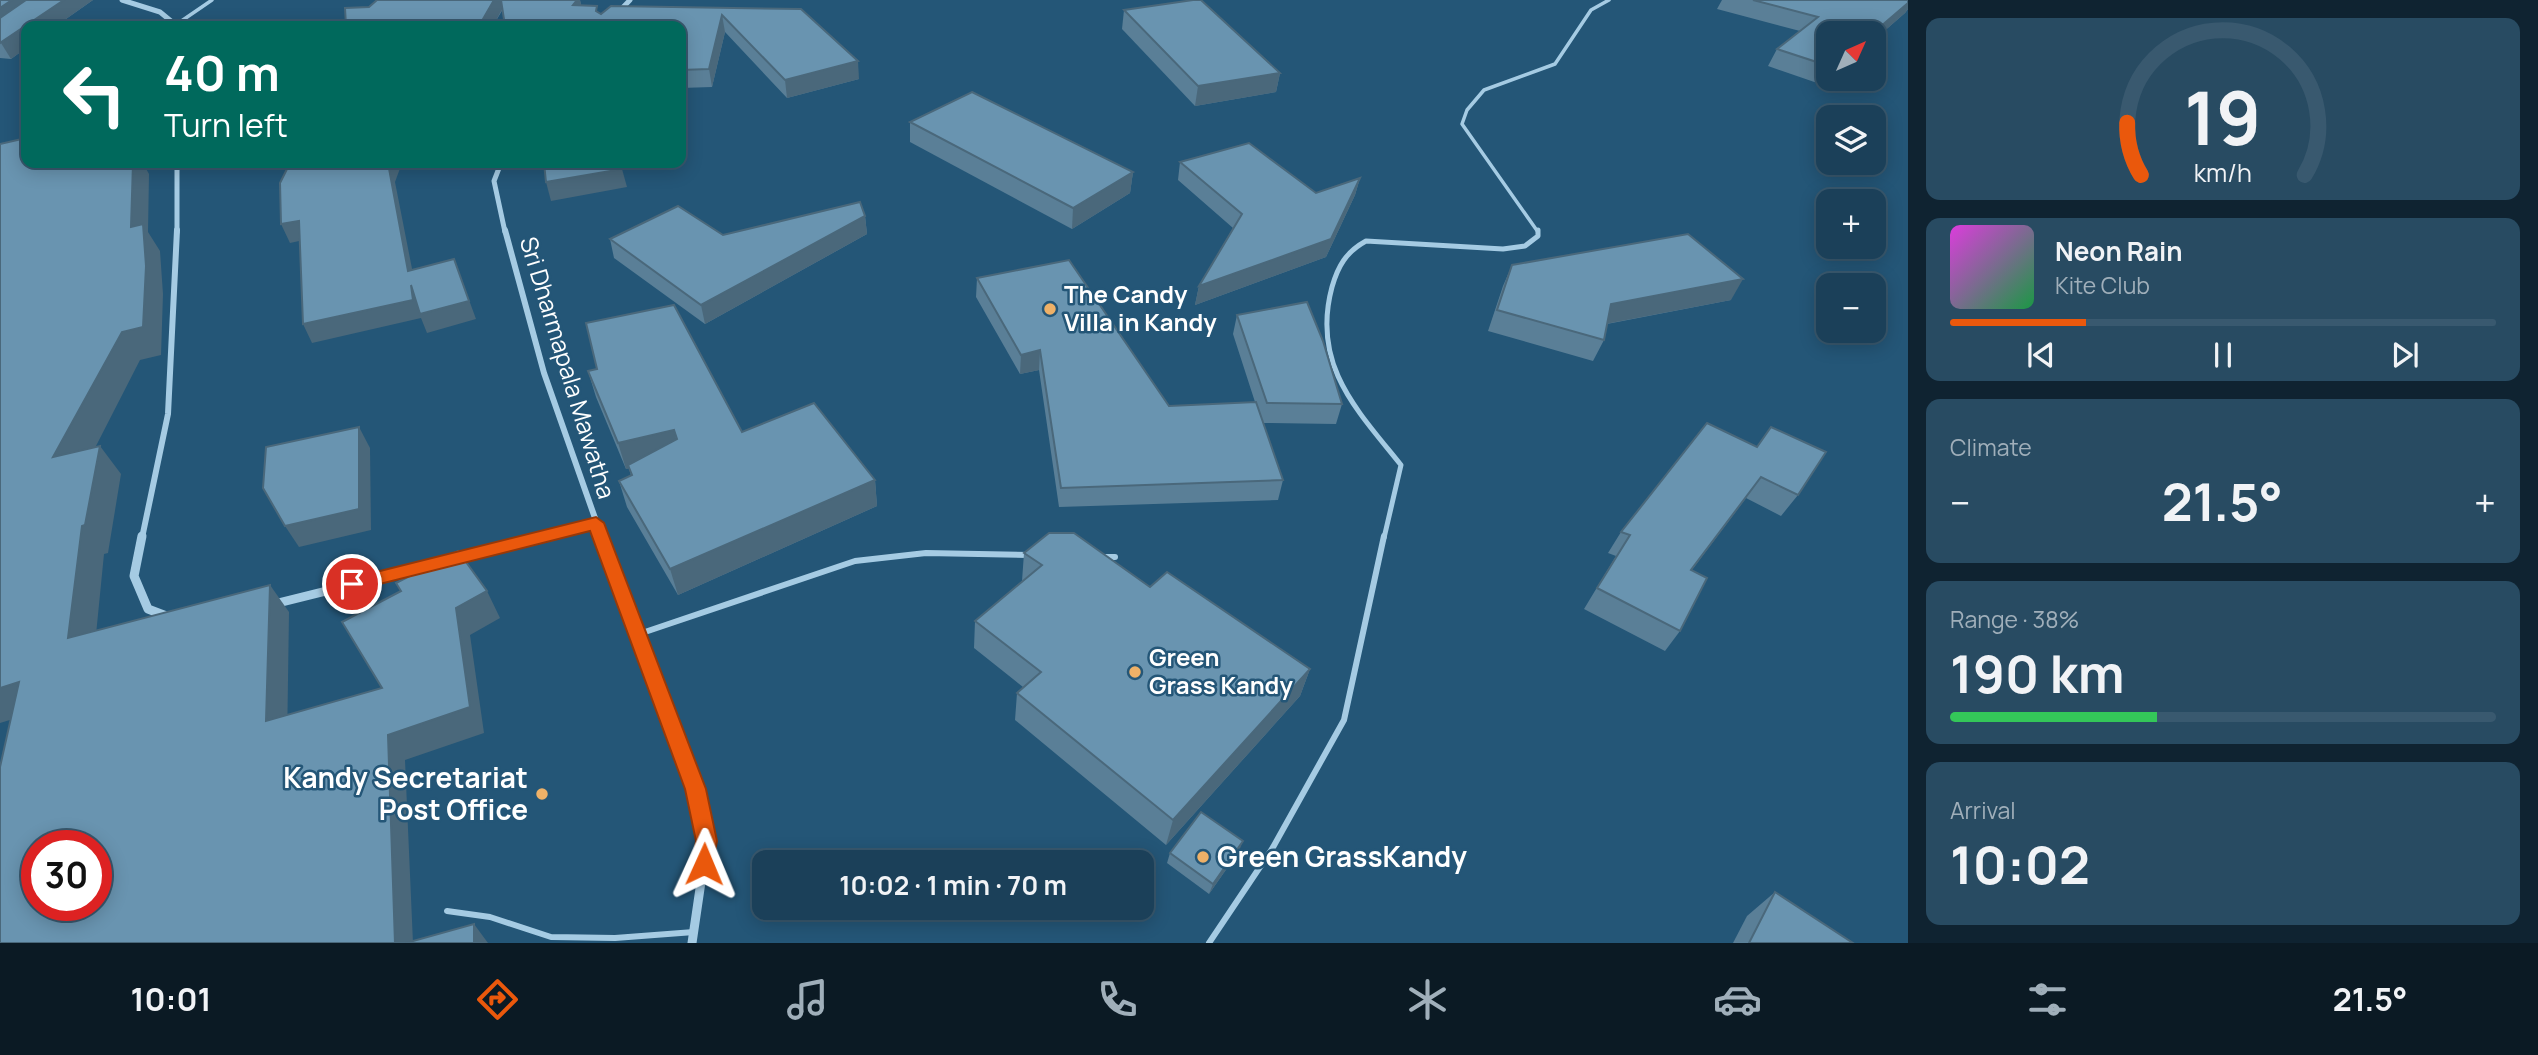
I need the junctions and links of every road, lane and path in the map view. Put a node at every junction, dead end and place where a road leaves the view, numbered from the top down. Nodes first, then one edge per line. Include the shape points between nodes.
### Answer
1 (122, 0) edge
2 (212, 0) edge
3 (629, 0) edge
4 (1609, 0) edge
5 (172, 21) edge
6 (183, 21) edge
7 (610, 21) edge
8 (177, 168) edge
9 (499, 168) edge
10 (596, 523) junction
11 (1035, 555) edge
12 (1088, 556) edge
13 (1115, 557) dead end
14 (271, 605) edge
15 (180, 621) edge
16 (639, 634) junction
17 (446, 911) dead end
18 (694, 932) junction
19 (692, 943) edge
20 (1209, 943) edge

1 - 5 street via 139,3
2 - 6 lane
3 - 7 street
4 - 20 lane via 1591,10 1555,64 1484,90 1462,124 1538,229 1538,236 1525,246 1503,249 1366,241 1349,249 1340,265 1328,299 1329,353 1368,428 1401,465 1395,498 1344,720 1272,849
8 - 15 street via 168,414 134,576 148,609
9 - 10 street, Sri Dharmapala Mawatha via 495,181 512,263
10 - 14 street
10 - 16 street, Sri Dharmapala Mawatha
11 - 16 lane via 926,553 855,561
12 - 13 lane
16 - 18 street, Sri Dharmapala Mawatha via 695,789 707,841
17 - 18 lane via 490,917 551,937
18 - 19 street, Sri Dharmapala Mawatha

